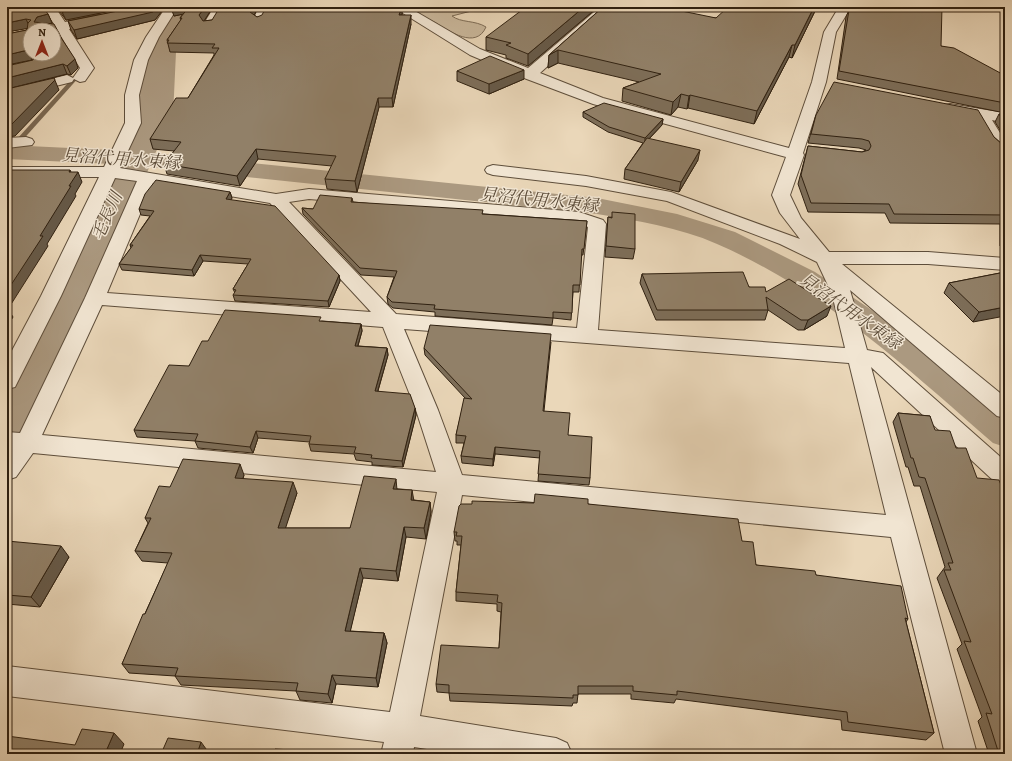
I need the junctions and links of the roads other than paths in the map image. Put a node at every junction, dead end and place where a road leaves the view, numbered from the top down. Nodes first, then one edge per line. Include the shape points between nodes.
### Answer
1 (49, 7) edge
2 (172, 7) edge
3 (220, 7) edge
4 (265, 7) edge
5 (399, 7) edge
6 (605, 7) edge
7 (844, 7) edge
8 (106, 17) edge
9 (259, 20) edge
10 (58, 22) edge
11 (209, 25) edge
12 (62, 26) edge
13 (62, 28) edge
14 (529, 75) junction
15 (7, 94) edge
16 (936, 106) edge
17 (981, 114) junction
18 (1005, 118) edge
19 (7, 142) edge
20 (26, 142) dead end
21 (1005, 150) edge
22 (802, 151) junction
23 (7, 163) edge
24 (7, 169) edge
25 (493, 170) dead end
26 (7, 172) edge
27 (110, 172) junction
28 (147, 177) junction
29 (276, 199) junction
30 (824, 258) junction
31 (1005, 264) edge
32 (95, 298) junction
33 (390, 320) junction
34 (587, 335) junction
35 (858, 358) junction
36 (7, 381) edge
37 (1005, 410) edge
38 (17, 442) edge
39 (7, 470) edge
40 (1005, 476) edge
41 (452, 482) junction
42 (902, 527) junction
43 (7, 681) edge
44 (400, 741) edge
45 (556, 754) edge
46 (962, 754) edge

1 - 10 street
2 - 27 street via 159,25 142,58 132,94 133,123
3 - 11 street
4 - 9 street
5 - 14 street via 475,52
6 - 14 street
7 - 22 street via 830,32 827,84
8 - 12 street
13 - 15 street via 88,68 73,79
14 - 22 street via 598,101
16 - 17 street
17 - 18 street
17 - 21 street
19 - 20 street
22 - 30 street via 781,195 786,210
23 - 24 street via 10,163
25 - 30 street via 586,181 671,197 786,240
26 - 27 street
27 - 28 street
27 - 36 street
28 - 29 street
28 - 32 street
29 - 33 street
29 - 34 street via 309,194 579,217 597,224
30 - 31 street via 928,258
30 - 35 street via 844,297
30 - 37 street
32 - 33 street
32 - 38 street
33 - 34 street
33 - 41 street via 427,410
34 - 35 street
35 - 40 street via 876,358
35 - 42 street
38 - 39 street
38 - 41 street
41 - 42 street
41 - 44 street
42 - 46 street
43 - 44 street
44 - 45 street

